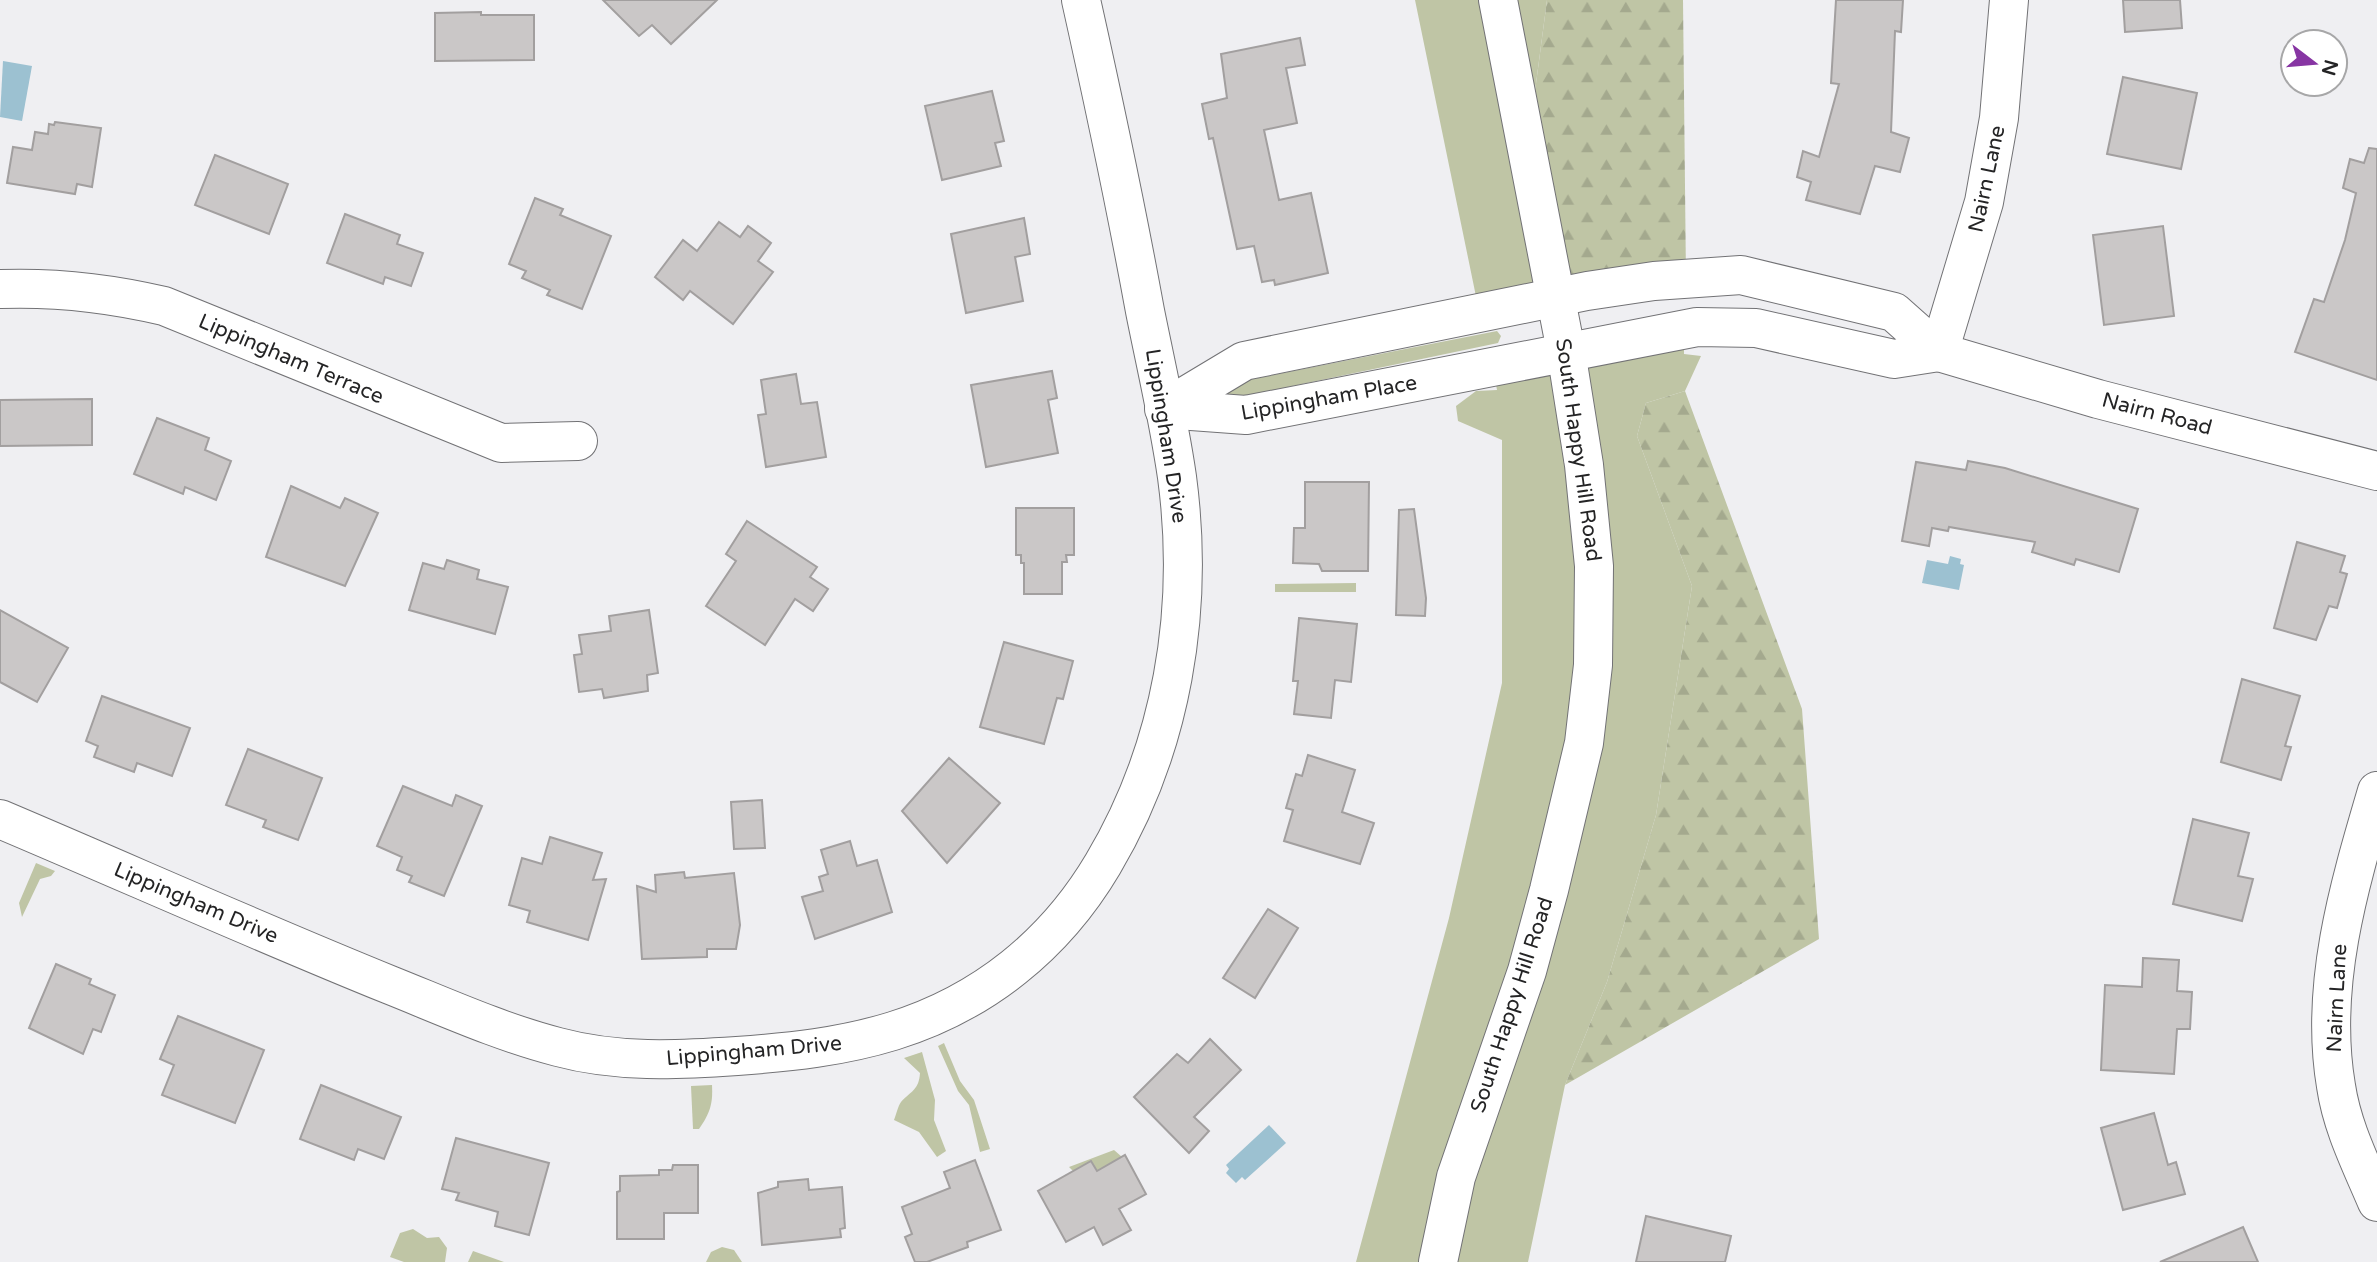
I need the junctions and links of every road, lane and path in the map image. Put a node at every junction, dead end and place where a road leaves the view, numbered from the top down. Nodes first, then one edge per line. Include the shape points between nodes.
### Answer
1 (1081, 0) edge
2 (1498, 0) edge
3 (2009, 0) edge
4 (0, 289) edge
5 (1556, 298) junction
6 (1566, 351) junction
7 (1939, 352) junction
8 (1164, 409) junction
9 (578, 440) dead end
10 (2377, 471) edge
11 (2377, 791) edge
12 (0, 819) edge
13 (2377, 1202) edge
14 (1438, 1262) edge

1 - 8 street, Lippingham Drive
2 - 5 street, South Happy Hill Road
3 - 7 street, Nairn Lane via 1999,118 1984,202
4 - 9 street, Lippingham Terrace via 111,293 164,306 500,443
5 - 6 street, South Happy Hill Road
5 - 7 street, Nairn Road via 1654,281 1741,275 1894,312
5 - 8 street via 1244,361
6 - 7 street, Nairn Road via 1697,327 1756,328 1894,359
6 - 8 street, Lippingham Place via 1246,415
6 - 14 street, South Happy Hill Road via 1594,566 1593,665 1584,743 1527,971 1456,1177
7 - 10 street, Nairn Road via 2105,401
8 - 12 street, Lippingham Drive via 1179,505 1180,630 1169,705 1151,768 1125,828 1092,884 1052,935 1011,971 965,1002 915,1024 821,1049 669,1061 560,1048 502,1030 342,966
11 - 13 street, Nairn Lane via 2349,889 2335,963 2330,1035 2336,1087 2349,1138

